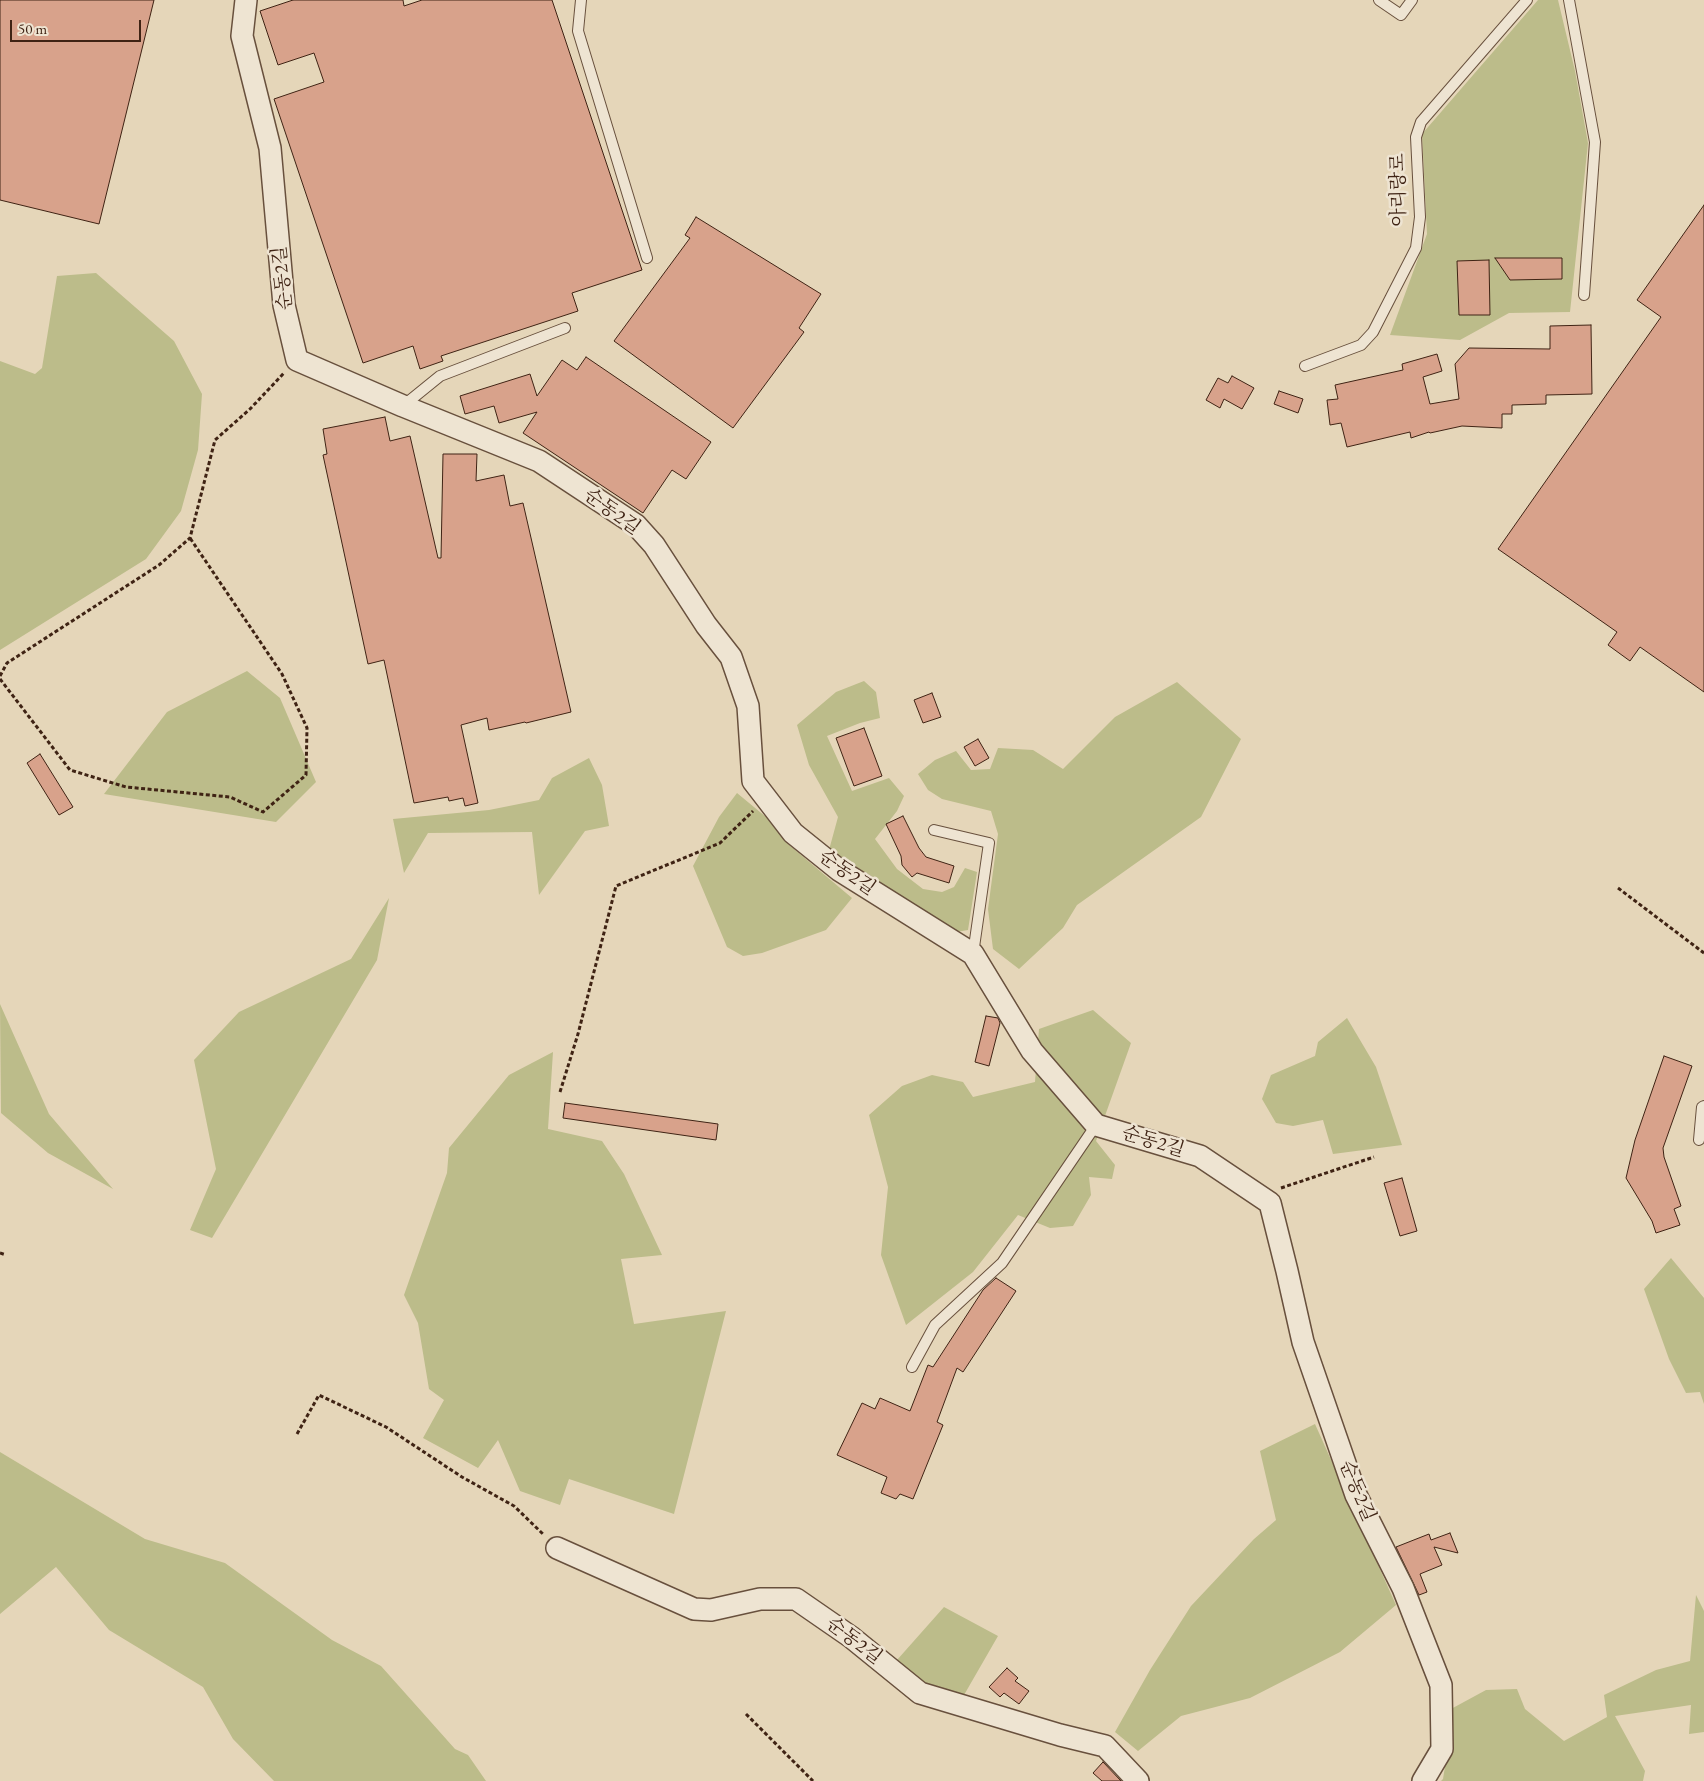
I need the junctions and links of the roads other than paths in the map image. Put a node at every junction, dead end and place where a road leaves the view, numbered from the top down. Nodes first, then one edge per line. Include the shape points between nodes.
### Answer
1 (246, 0) edge
2 (581, 0) edge
3 (1379, 0) edge
4 (1412, 0) edge
5 (1527, 0) edge
6 (1569, 0) edge
7 (647, 258) dead end
8 (1584, 295) dead end
9 (565, 328) dead end
10 (1305, 366) dead end
11 (403, 406) junction
12 (934, 830) dead end
13 (973, 954) junction
14 (1704, 1106) edge
15 (1096, 1125) junction
16 (1699, 1140) dead end
17 (912, 1367) dead end
18 (557, 1548) road end
19 (1138, 1781) edge
20 (1423, 1781) edge

1 - 11 street, 순동2길 via 242,36 270,148 284,305 297,360
2 - 7 lane via 578,31
3 - 4 lane via 1401,14
5 - 10 lane, 아리랑로 via 1421,122 1416,137 1420,217 1416,248 1373,332 1361,345
6 - 8 lane via 1595,142
9 - 11 lane via 440,376
11 - 13 street, 순동2길 via 539,461 636,525 654,545 731,657 748,706 753,781 793,833 839,870
12 - 13 lane via 989,843
13 - 15 street, 순동2길 via 1032,1051
14 - 16 lane
15 - 17 lane via 1002,1263 935,1325
15 - 20 street, 순동2길 via 1200,1156 1270,1203 1303,1342 1356,1495 1403,1588 1441,1685 1442,1749
18 - 19 street, 순동2길 via 694,1609 711,1610 760,1599 796,1599 851,1636 920,1693 1105,1746

